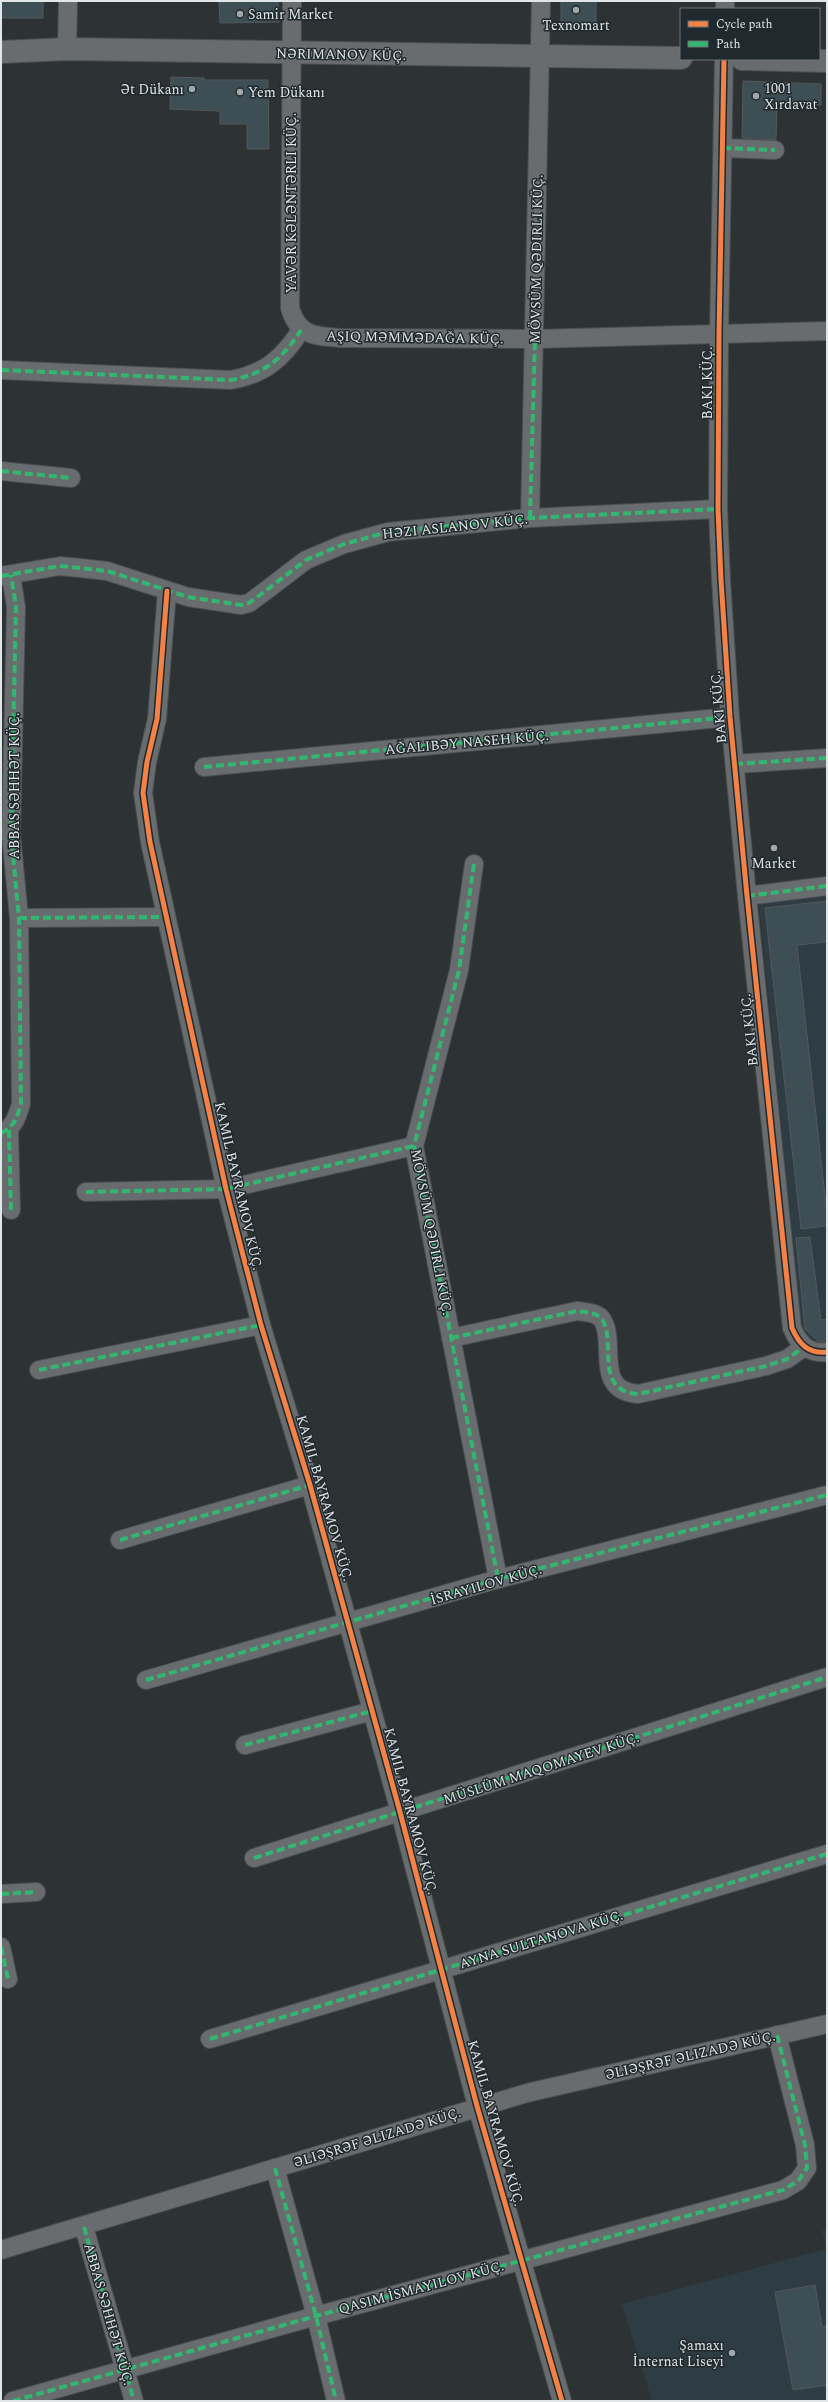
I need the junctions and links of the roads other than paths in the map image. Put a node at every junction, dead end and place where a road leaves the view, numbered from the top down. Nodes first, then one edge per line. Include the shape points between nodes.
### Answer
1 (68, 1) edge
2 (292, 1) edge
3 (541, 1) edge
4 (67, 49) junction
5 (1, 52) edge
6 (292, 54) junction
7 (540, 56) junction
8 (680, 58) edge
9 (724, 60) edge
10 (784, 60) edge
11 (827, 61) edge
12 (722, 148) junction
13 (775, 150) dead end
14 (301, 330) junction
15 (827, 331) edge
16 (719, 334) junction
17 (534, 339) junction
18 (1, 370) edge
19 (1, 471) edge
20 (71, 478) dead end
21 (718, 509) junction
22 (530, 518) junction
23 (6, 576) edge
24 (167, 591) junction
25 (730, 717) junction
26 (827, 758) edge
27 (735, 764) junction
28 (204, 767) dead end
29 (474, 864) dead end
30 (827, 886) edge
31 (747, 896) junction
32 (166, 917) junction
33 (19, 918) junction
34 (5, 1132) edge
35 (414, 1146) junction
36 (226, 1189) junction
37 (86, 1192) dead end
38 (11, 1210) dead end
39 (261, 1325) junction
40 (451, 1338) junction
41 (804, 1347) junction
42 (827, 1352) edge
43 (40, 1370) dead end
44 (310, 1485) junction
45 (827, 1494) edge
46 (120, 1540) dead end
47 (498, 1579) junction
48 (347, 1623) junction
49 (827, 1677) edge
50 (146, 1680) dead end
51 (372, 1711) junction
52 (245, 1745) dead end
53 (400, 1812) junction
54 (827, 1854) edge
55 (254, 1858) dead end
56 (36, 1892) dead end
57 (1, 1894) edge
58 (1, 1947) edge
59 (441, 1969) junction
60 (8, 1978) dead end
61 (827, 2024) edge
62 (777, 2036) junction
63 (210, 2039) dead end
64 (477, 2106) junction
65 (276, 2168) junction
66 (84, 2226) junction
67 (1, 2250) edge
68 (523, 2260) junction
69 (316, 2316) junction
70 (125, 2370) junction
71 (14, 2401) edge
72 (134, 2401) edge
73 (336, 2401) edge
74 (562, 2401) edge

1 - 4 street
2 - 6 street, YAVƏR KƏLƏNTƏRLI KÜÇ.
3 - 7 street, MÖVSÜM QƏDIRLI KÜÇ.
4 - 5 main road, NƏRIMANOV KÜÇ.
4 - 6 main road, NƏRIMANOV KÜÇ.
6 - 7 main road, NƏRIMANOV KÜÇ.
6 - 14 street, YAVƏR KƏLƏNTƏRLI KÜÇ. via 290,308 293,319
7 - 8 main road, NƏRIMANOV KÜÇ.
7 - 17 street, MÖVSÜM QƏDIRLI KÜÇ.
9 - 12 street
10 - 11 main road
12 - 13 street
12 - 16 street
14 - 17 street via 316,336 341,338
14 - 18 street via 284,352 264,370 231,380
15 - 16 street
16 - 17 street
16 - 21 street
17 - 22 street, MÖVSÜM QƏDIRLI KÜÇ.
19 - 20 street
21 - 22 street, HƏZI ASLANOV KÜÇ.
21 - 25 street
22 - 24 street, HƏZI ASLANOV KÜÇ. via 388,532 344,544 306,560 250,603 240,605
23 - 24 street, HƏZI ASLANOV KÜÇ. via 60,566 107,571
23 - 33 street, ABBAS SƏHHƏT KÜÇ. via 16,607 11,834
24 - 32 street, KAMIL BAYRAMOV KÜÇ. via 157,719 143,793 150,842
25 - 27 street
25 - 28 street, AĞALIBƏY NASEH KÜÇ.
26 - 27 street
27 - 31 street
29 - 35 street, MÖVSÜM QƏDIRLI KÜÇ. via 459,970
30 - 31 street
31 - 41 street via 792,1328 797,1340
32 - 33 street
32 - 36 street, KAMIL BAYRAMOV KÜÇ.
33 - 34 street, ABBAS SƏHHƏT KÜÇ. via 20,1104 16,1119
34 - 38 street
35 - 36 street
35 - 40 street, MÖVSÜM QƏDIRLI KÜÇ.
36 - 37 street
36 - 39 street, KAMIL BAYRAMOV KÜÇ.
39 - 43 street
39 - 44 street, KAMIL BAYRAMOV KÜÇ.
40 - 41 street via 577,1312 593,1313 601,1318 605,1330 615,1386 627,1394 638,1394 766,1366 787,1359
40 - 47 street, MÖVSÜM QƏDIRLI KÜÇ.
41 - 42 street via 819,1353
44 - 46 street
44 - 48 street, KAMIL BAYRAMOV KÜÇ.
45 - 47 street
47 - 48 street
48 - 50 street
48 - 51 street, KAMIL BAYRAMOV KÜÇ.
49 - 53 street, MÜSLÜM MAQOMAYEV KÜÇ.
51 - 52 street
51 - 53 street, KAMIL BAYRAMOV KÜÇ.
53 - 55 street, MÜSLÜM MAQOMAYEV KÜÇ.
53 - 59 street, KAMIL BAYRAMOV KÜÇ.
54 - 59 street, AYNA SULTANOVA KÜÇ.
56 - 57 street
58 - 60 street
59 - 63 street, AYNA SULTANOVA KÜÇ.
59 - 64 street, KAMIL BAYRAMOV KÜÇ.
61 - 62 street, ƏLIƏŞRƏF ƏLIZADƏ KÜÇ.
62 - 64 street, ƏLIƏŞRƏF ƏLIZADƏ KÜÇ.
62 - 68 street via 805,2145 807,2168 798,2182 783,2190
64 - 65 street, ƏLIƏŞRƏF ƏLIZADƏ KÜÇ.
64 - 68 street, KAMIL BAYRAMOV KÜÇ.
65 - 66 street, ƏLIƏŞRƏF ƏLIZADƏ KÜÇ.
65 - 69 street
66 - 67 street, ƏLIƏŞRƏF ƏLIZADƏ KÜÇ.
66 - 70 street, ABBAS SƏHHƏT KÜÇ.
68 - 69 street
68 - 74 street, KAMIL BAYRAMOV KÜÇ.
69 - 70 street
69 - 73 street
70 - 71 street
70 - 72 street, ABBAS SƏHHƏT KÜÇ.

